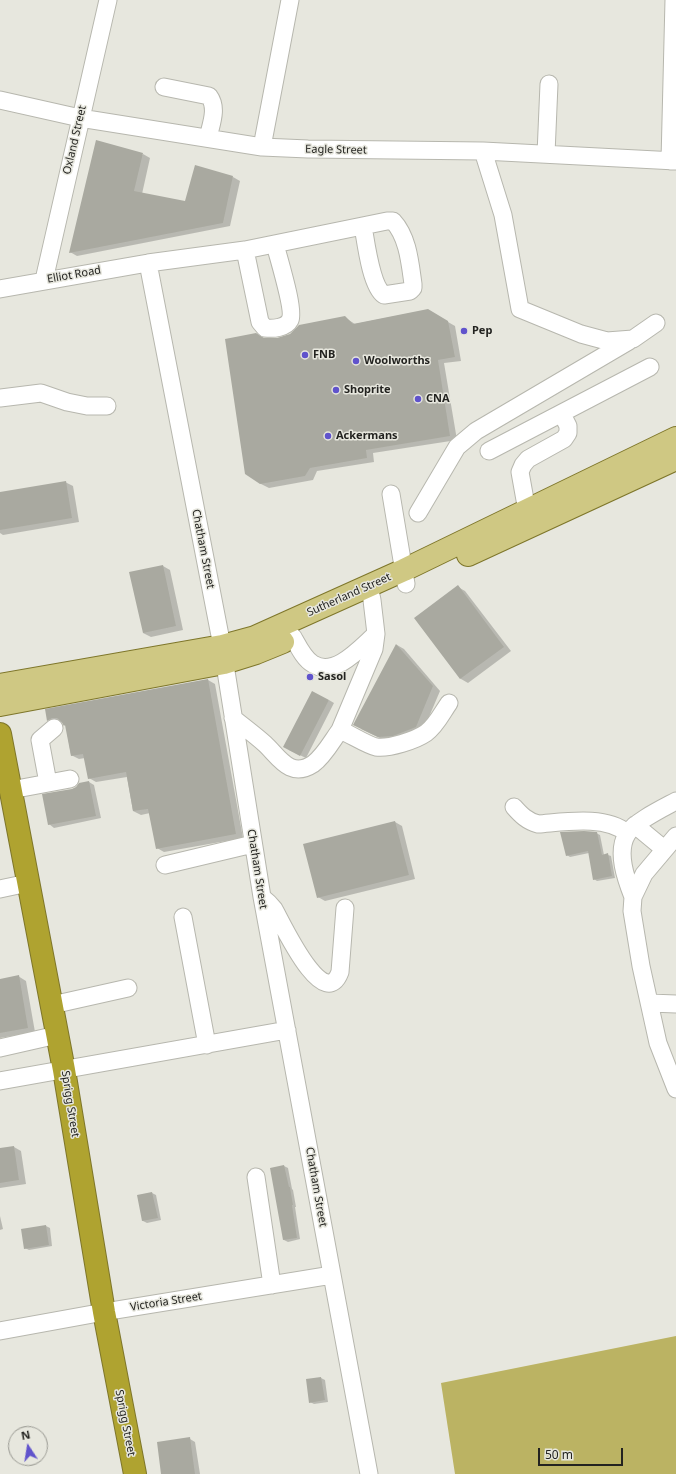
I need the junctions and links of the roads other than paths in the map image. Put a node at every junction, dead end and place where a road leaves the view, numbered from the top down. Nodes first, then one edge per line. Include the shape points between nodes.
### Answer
1 (108, 0) edge
2 (290, 0) edge
3 (674, 0) edge
4 (549, 84) dead end
5 (164, 87) dead end
6 (0, 100) edge
7 (80, 118) junction
8 (208, 138) junction
9 (262, 147) junction
10 (483, 151) junction
11 (546, 154) junction
12 (673, 161) edge
13 (363, 226) dead end
14 (275, 244) junction
15 (244, 250) junction
16 (148, 263) junction
17 (44, 280) junction
18 (0, 289) edge
19 (656, 323) dead end
20 (633, 339) junction
21 (650, 367) dead end
22 (0, 398) edge
23 (107, 406) dead end
24 (562, 414) junction
25 (676, 438) edge
26 (489, 451) dead end
27 (676, 459) edge
28 (391, 494) dead end
29 (526, 510) junction
30 (418, 512) dead end
31 (405, 577) junction
32 (370, 594) junction
33 (376, 634) junction
34 (293, 637) junction
35 (223, 655) junction
36 (0, 685) edge
37 (449, 703) dead end
38 (0, 704) edge
39 (233, 718) junction
40 (54, 728) dead end
41 (340, 730) junction
42 (0, 734) edge
43 (70, 779) dead end
44 (48, 783) junction
45 (11, 790) junction
46 (676, 801) edge
47 (514, 807) dead end
48 (631, 829) junction
49 (676, 836) edge
50 (253, 844) junction
51 (664, 849) junction
52 (165, 865) dead end
53 (28, 883) junction
54 (0, 889) edge
55 (262, 897) junction
56 (633, 897) junction
57 (345, 908) dead end
58 (183, 918) dead end
59 (128, 988) dead end
60 (650, 1003) junction
61 (676, 1004) edge
62 (52, 1005) junction
63 (287, 1030) junction
64 (57, 1035) junction
65 (207, 1045) junction
66 (0, 1048) edge
67 (64, 1070) junction
68 (0, 1081) edge
69 (676, 1089) edge
70 (256, 1177) dead end
71 (332, 1275) junction
72 (272, 1284) junction
73 (104, 1312) junction
74 (0, 1331) edge
75 (135, 1474) edge
76 (369, 1474) edge

1 - 7 street, Oxland Street
2 - 9 street
3 - 12 street
4 - 11 street
5 - 8 street via 209,96 214,109
6 - 7 street, Eagle Street
7 - 8 street, Eagle Street
7 - 17 street, Oxland Street
8 - 9 street, Eagle Street
9 - 10 street, Eagle Street via 308,150
10 - 11 street, Eagle Street
10 - 20 street via 503,215 520,309 594,338 607,341
11 - 12 street, Eagle Street
13 - 14 street, Elliot Road
14 - 15 street, Elliot Road
14 - 15 street via 292,314 286,325 273,328 265,328 260,322
15 - 16 street, Elliot Road
16 - 17 street, Elliot Road
16 - 35 street, Chatham Street
17 - 18 street, Elliot Road
19 - 20 street
20 - 30 street via 465,439 456,448
21 - 24 street
22 - 23 street via 41,393 87,406
24 - 26 street
24 - 29 street via 568,426 568,434 559,442 528,459 520,472
25 - 29 main road, Sutherland Street
27 - 31 main road, Sutherland Street
28 - 31 street
29 - 31 main road, Sutherland Street
31 - 32 main road, Sutherland Street
32 - 33 street
32 - 34 main road, Sutherland Street
32 - 35 main road, Sutherland Street via 255,637
33 - 34 street via 353,655 334,667 327,668 313,664
33 - 41 street via 374,649
34 - 35 main road, Sutherland Street via 256,653
35 - 36 main road, Sutherland Street
35 - 38 main road, Sutherland Street
35 - 39 street, Chatham Street
37 - 41 street via 426,732 386,747 376,747
39 - 41 street via 265,744 283,764 291,768 303,769 313,764
39 - 50 street, Chatham Street
40 - 44 street via 40,740
42 - 45 highway, Sprigg Street
43 - 44 street
44 - 45 street
45 - 53 highway, Sprigg Street
46 - 48 street
47 - 48 street via 523,817 538,824 601,822
48 - 51 street
48 - 56 street via 624,842 622,862
49 - 51 street
50 - 52 street
50 - 55 street, Chatham Street
51 - 56 street via 644,874
53 - 54 street
53 - 62 highway, Sprigg Street
55 - 57 street via 274,909 310,972 326,983 336,981 340,972
55 - 63 street, Chatham Street
56 - 60 street via 632,911
58 - 65 street
59 - 62 street
60 - 61 street
60 - 69 street via 658,1043
62 - 64 highway, Sprigg Street
63 - 65 street
63 - 71 street, Chatham Street
64 - 66 street
64 - 67 highway, Sprigg Street
65 - 67 street
67 - 68 street
67 - 73 highway, Sprigg Street
70 - 72 street
71 - 72 street, Victoria Street
71 - 76 street, Chatham Street
72 - 73 street, Victoria Street
73 - 74 street, Victoria Street
73 - 75 highway, Sprigg Street

